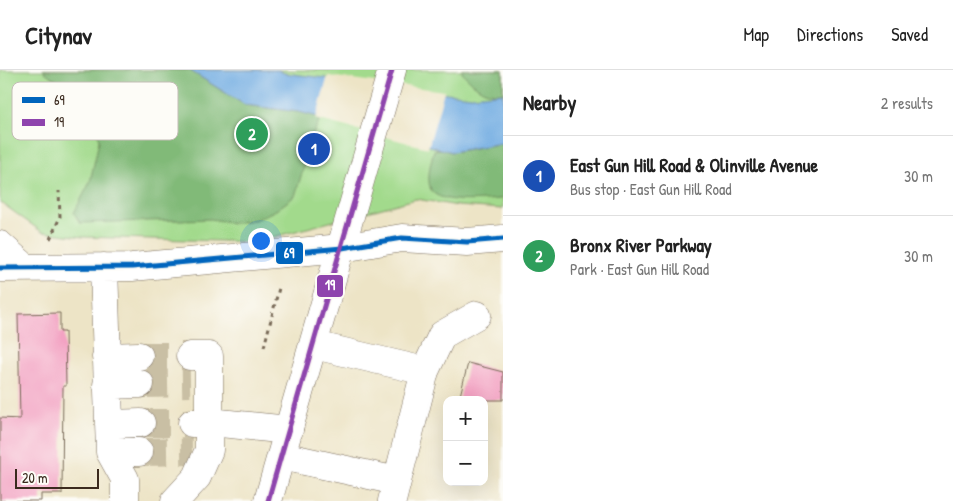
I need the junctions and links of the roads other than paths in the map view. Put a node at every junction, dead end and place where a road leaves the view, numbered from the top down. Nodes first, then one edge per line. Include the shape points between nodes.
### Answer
1 (392, 70) edge
2 (503, 239) edge
3 (0, 245) edge
4 (342, 248) junction
5 (13, 268) edge
6 (104, 268) junction
7 (477, 315) dead end
8 (314, 345) junction
9 (139, 356) tunnel mouth
10 (190, 356) tunnel mouth
11 (106, 357) junction
12 (425, 371) junction
13 (140, 384) tunnel mouth
14 (107, 385) junction
15 (201, 422) junction
16 (141, 423) tunnel mouth
17 (109, 424) junction
18 (289, 430) junction
19 (110, 452) junction
20 (139, 452) tunnel mouth
21 (282, 456) junction
22 (394, 491) edge
23 (125, 501) edge
24 (175, 501) edge
25 (268, 501) edge

1 - 4 street
2 - 4 street via 468,242 402,238
3 - 5 street
4 - 6 street
4 - 8 street
5 - 6 street
6 - 11 street
7 - 12 street via 442,335
8 - 12 street
8 - 18 street
9 - 11 street
10 - 15 street via 209,356 199,383
11 - 14 street
12 - 22 street
13 - 14 street
14 - 17 street
15 - 18 street
15 - 24 street via 197,477
16 - 17 street
17 - 19 street
18 - 21 street
19 - 20 street
19 - 23 street via 125,479
21 - 22 street
21 - 25 street

